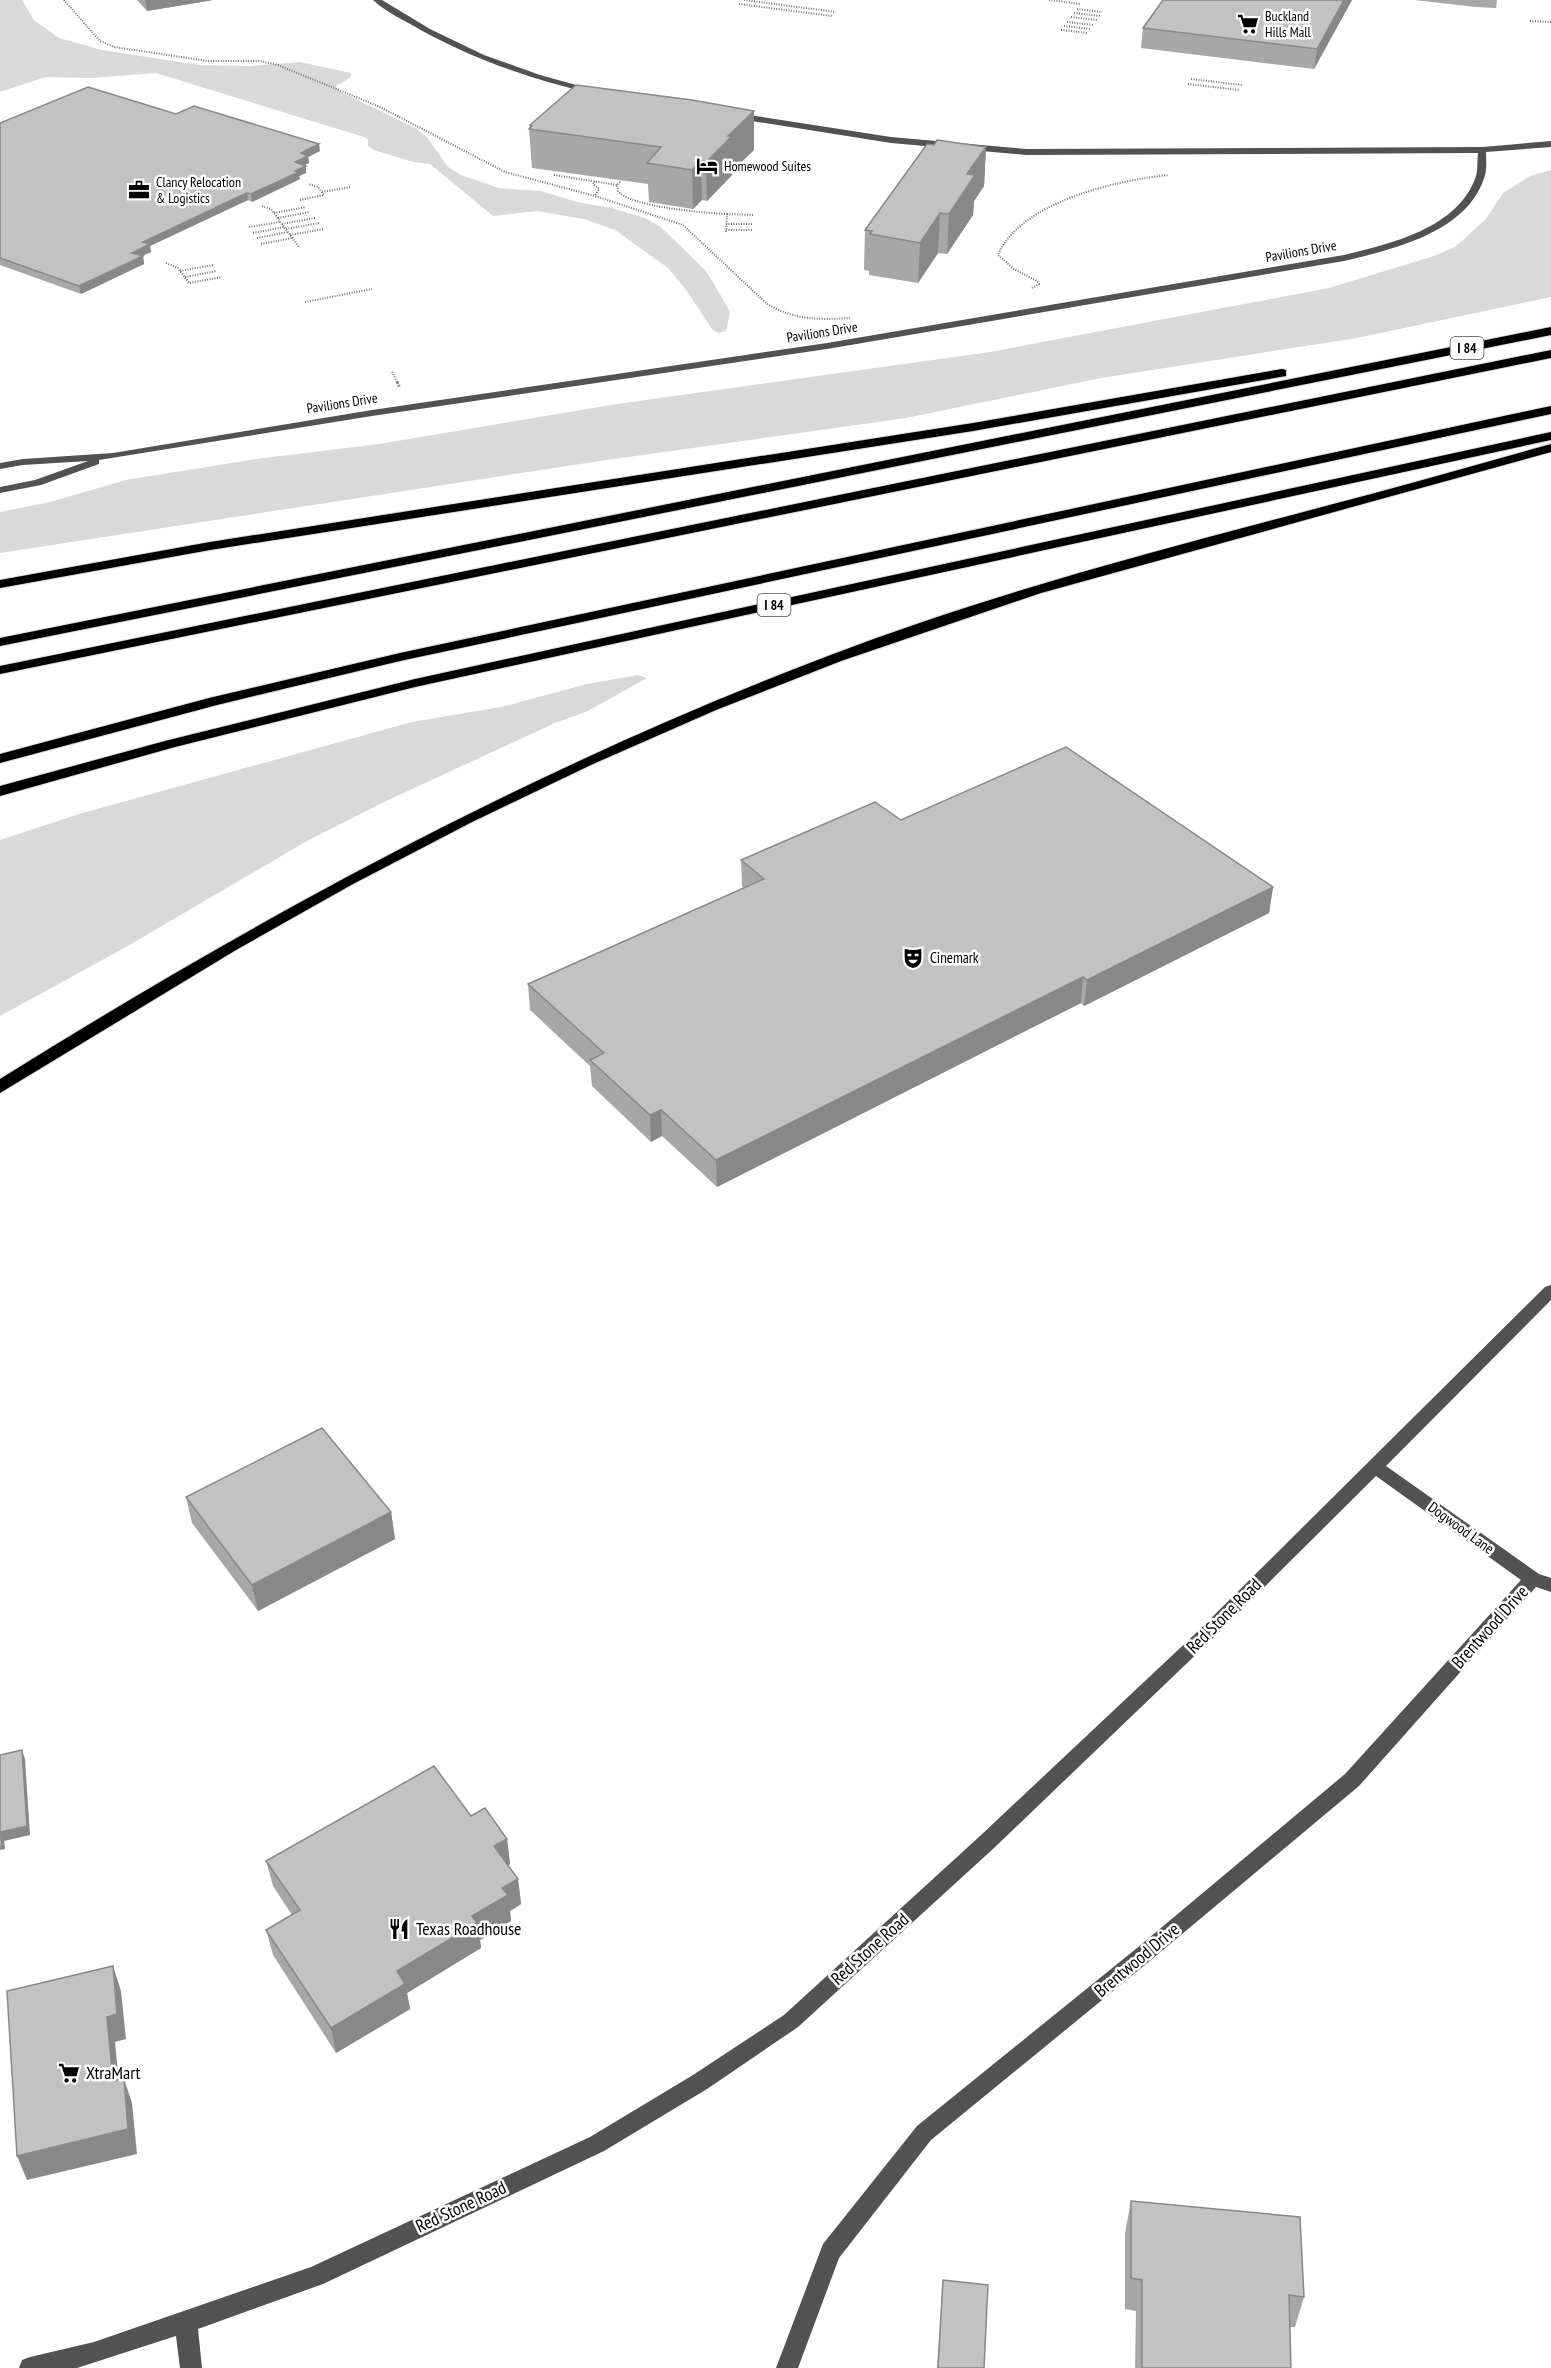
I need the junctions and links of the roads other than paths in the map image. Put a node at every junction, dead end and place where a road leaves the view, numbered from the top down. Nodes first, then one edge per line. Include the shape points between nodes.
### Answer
1 (377, 0) edge
2 (605, 93) edge
3 (722, 114) edge
4 (1551, 144) edge
5 (1482, 150) junction
6 (1551, 331) edge
7 (1551, 354) edge
8 (1383, 365) junction
9 (1551, 410) edge
10 (1551, 435) edge
11 (1551, 448) edge
12 (113, 456) junction
13 (0, 466) edge
14 (0, 490) edge
15 (0, 584) edge
16 (0, 642) edge
17 (0, 670) edge
18 (0, 759) edge
19 (0, 791) edge
20 (0, 1087) edge
21 (1551, 1291) edge
22 (1374, 1466) junction
23 (1542, 1582) edge
24 (186, 2323) junction
25 (30, 2368) edge
26 (191, 2368) edge
27 (787, 2368) edge

1 - 2 street via 456,47 529,74
3 - 5 street via 891,140 1026,152
4 - 5 street
5 - 12 street, Pavilions Drive via 1480,180 1458,210 1406,240 1344,258 871,340 361,415
6 - 8 highway, I 84
7 - 17 highway
8 - 15 highway via 1246,379 974,427 210,546
8 - 16 highway, I 84
9 - 18 highway via 400,657 214,701
10 - 19 highway, I 84 via 392,688
11 - 20 highway via 1034,591 896,636 711,707 544,781 348,879 213,955
12 - 13 street, Pavilions Drive
12 - 14 street, Pavilions Drive via 37,483
21 - 22 street, Red Stone Road
22 - 23 street, Dogwood Lane
22 - 24 street, Red Stone Road via 1184,1655 791,2020 700,2082 597,2144 315,2276
23 - 27 street, Brentwood Drive via 1352,1780 924,2133 831,2251
24 - 25 street, Red Stone Road via 94,2353
24 - 26 street

